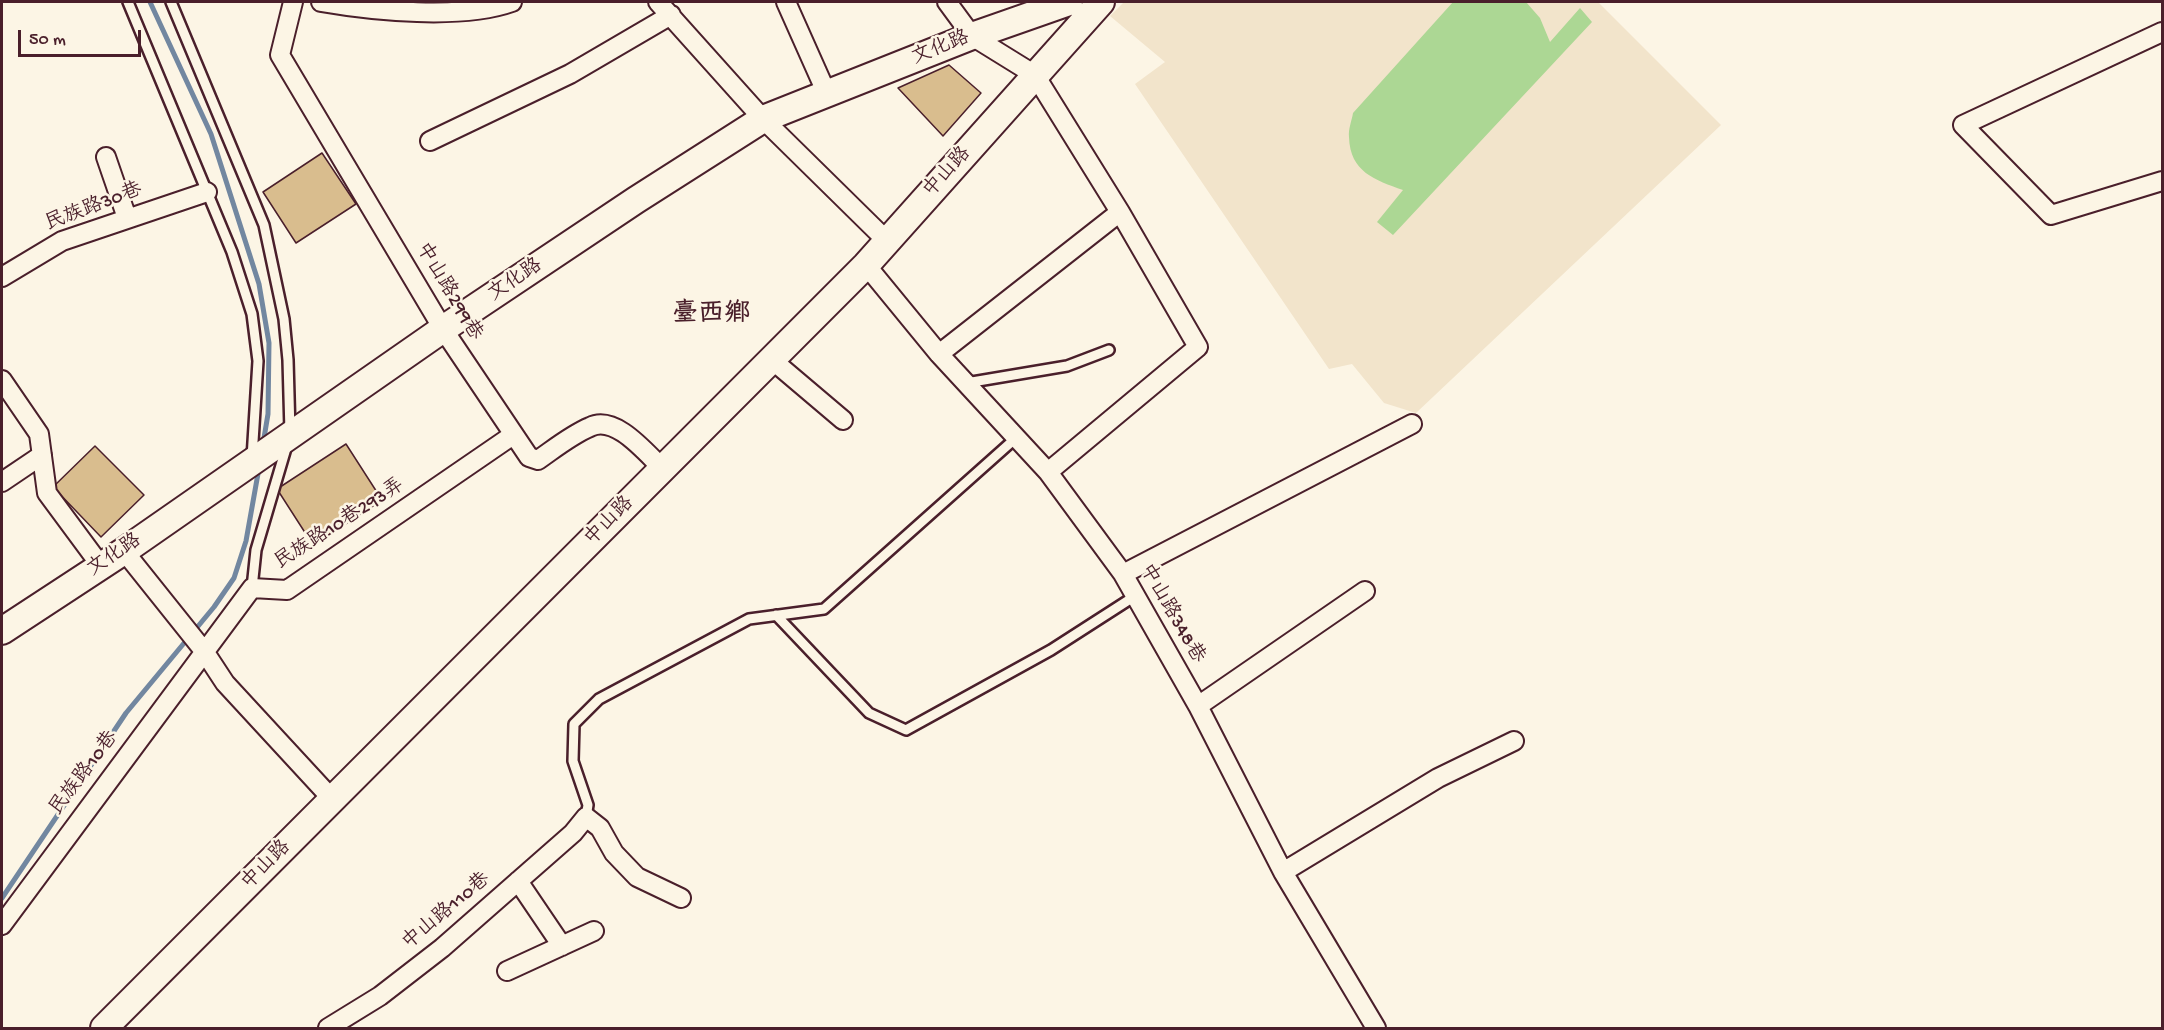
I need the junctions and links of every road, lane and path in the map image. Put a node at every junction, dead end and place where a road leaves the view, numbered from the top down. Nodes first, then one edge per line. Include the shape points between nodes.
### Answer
1 (128, 2) edge
2 (171, 2) edge
3 (293, 2) edge
4 (321, 2) edge
5 (512, 2) edge
6 (658, 2) edge
7 (786, 2) edge
8 (947, 2) edge
9 (1069, 2) edge
10 (1101, 2) edge
11 (671, 15) junction
12 (2163, 32) edge
13 (972, 36) junction
14 (1035, 75) junction
15 (827, 94) junction
16 (763, 119) junction
17 (430, 141) dead end
18 (106, 157) dead end
19 (2163, 181) edge
20 (207, 192) junction
21 (1120, 212) junction
22 (127, 218) junction
23 (887, 241) junction
24 (866, 265) junction
25 (2, 277) edge
26 (443, 329) junction
27 (1109, 350) dead end
28 (939, 354) junction
29 (771, 359) junction
30 (2, 380) edge
31 (966, 383) junction
32 (843, 420) dead end
33 (1412, 424) dead end
34 (290, 435) junction
35 (513, 435) junction
36 (1017, 437) junction
37 (42, 455) junction
38 (258, 456) junction
39 (663, 469) junction
40 (1048, 472) junction
41 (2, 482) edge
42 (124, 550) junction
43 (101, 566) junction
44 (1123, 574) junction
45 (252, 588) junction
46 (1365, 591) dead end
47 (1136, 596) junction
48 (776, 615) junction
49 (2, 631) edge
50 (204, 651) junction
51 (1198, 706) junction
52 (1514, 741) dead end
53 (333, 800) junction
54 (585, 817) junction
55 (1283, 872) junction
56 (518, 881) junction
57 (681, 898) dead end
58 (2, 925) edge
59 (594, 931) dead end
60 (562, 946) junction
61 (507, 971) dead end
62 (334, 1027) edge
63 (104, 1029) edge
64 (1376, 1029) edge

1 - 20 lane
2 - 34 lane via 264,225 284,319
3 - 26 street, 中山路299巷 via 280,55
4 - 5 street via 365,9 456,12
6 - 11 street
7 - 15 street
8 - 13 street
9 - 13 street, 文化路
10 - 14 street, 中山路
11 - 16 street
11 - 17 street via 570,74
12 - 19 street via 1964,125 2051,215
13 - 14 street
13 - 15 street, 文化路
14 - 21 street
14 - 23 street, 中山路
15 - 16 street, 文化路
16 - 23 street
16 - 26 street, 文化路
18 - 22 street
20 - 22 street, 民族路30巷
20 - 38 lane via 252,314 258,362
21 - 28 street
21 - 40 street via 1198,347
22 - 25 street, 民族路30巷 via 62,241
23 - 24 street, 中山路
24 - 28 street, 中山路348巷
24 - 29 street, 中山路
26 - 34 street, 文化路
26 - 35 street, 中山路299巷
27 - 31 lane via 1067,366
28 - 31 street, 中山路348巷
29 - 32 street
29 - 39 street, 中山路
30 - 37 street via 39,434
31 - 36 street, 中山路348巷
33 - 44 street
34 - 38 street, 文化路
34 - 45 lane via 256,550
35 - 39 street, 中山路299巷 via 529,457 538,460 591,425 610,425
35 - 45 street, 民族路10巷293弄 via 287,590
36 - 40 street, 中山路348巷
36 - 48 lane via 824,609
37 - 41 street
37 - 43 street via 47,493
38 - 42 street, 文化路
39 - 53 street, 中山路
40 - 44 street, 中山路348巷
42 - 43 street, 文化路
42 - 50 street
43 - 49 street, 文化路
44 - 47 street, 中山路348巷
45 - 50 street
46 - 51 street
47 - 48 lane via 1051,650 906,730 869,713
47 - 51 street, 中山路348巷
48 - 54 lane via 749,619 599,699 585,711 574,724 573,761 588,805
50 - 53 street via 225,683
50 - 58 street, 民族路10巷
51 - 55 street, 中山路348巷
52 - 55 street via 1438,778
53 - 63 street, 中山路
54 - 56 street, 中山路110巷
54 - 57 street via 600,828 614,853 637,877
55 - 64 street, 中山路348巷
56 - 60 street
56 - 62 street, 中山路110巷 via 442,948
59 - 60 street
60 - 61 street

